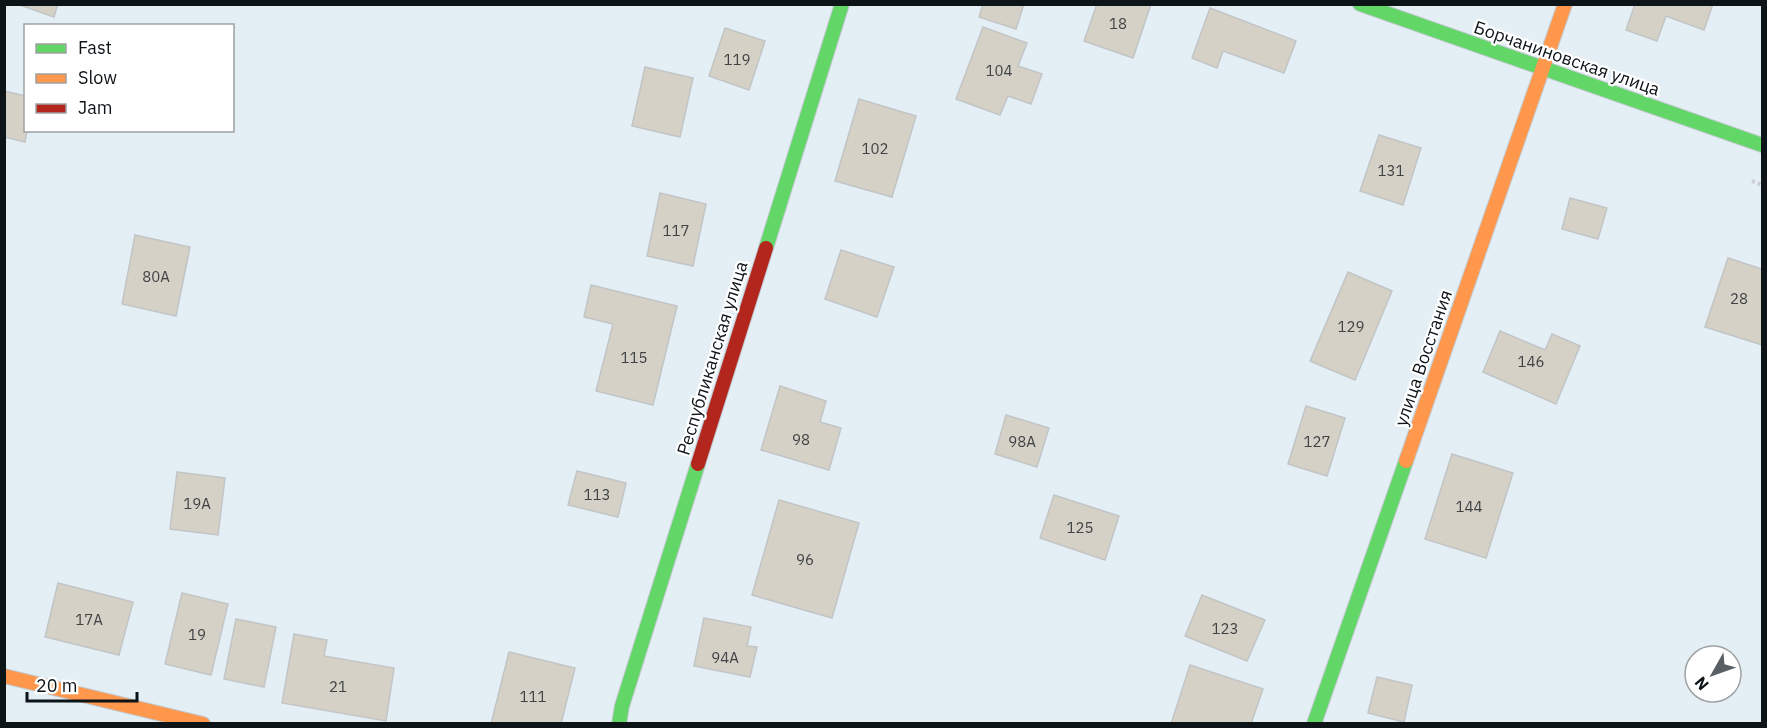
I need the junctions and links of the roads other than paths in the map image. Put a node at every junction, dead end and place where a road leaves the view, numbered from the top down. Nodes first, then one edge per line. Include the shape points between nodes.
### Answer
1 (842, 4) edge
2 (1360, 4) edge
3 (1566, 4) edge
4 (1543, 69) junction
5 (1762, 145) edge
6 (4, 676) edge
7 (203, 723) edge
8 (619, 723) edge
9 (1314, 723) edge

1 - 8 street, Республиканская улица
2 - 4 street, Борчаниновская улица
3 - 4 street, улица Восстания
4 - 5 street, Борчаниновская улица
4 - 9 street, улица Восстания
6 - 7 street

